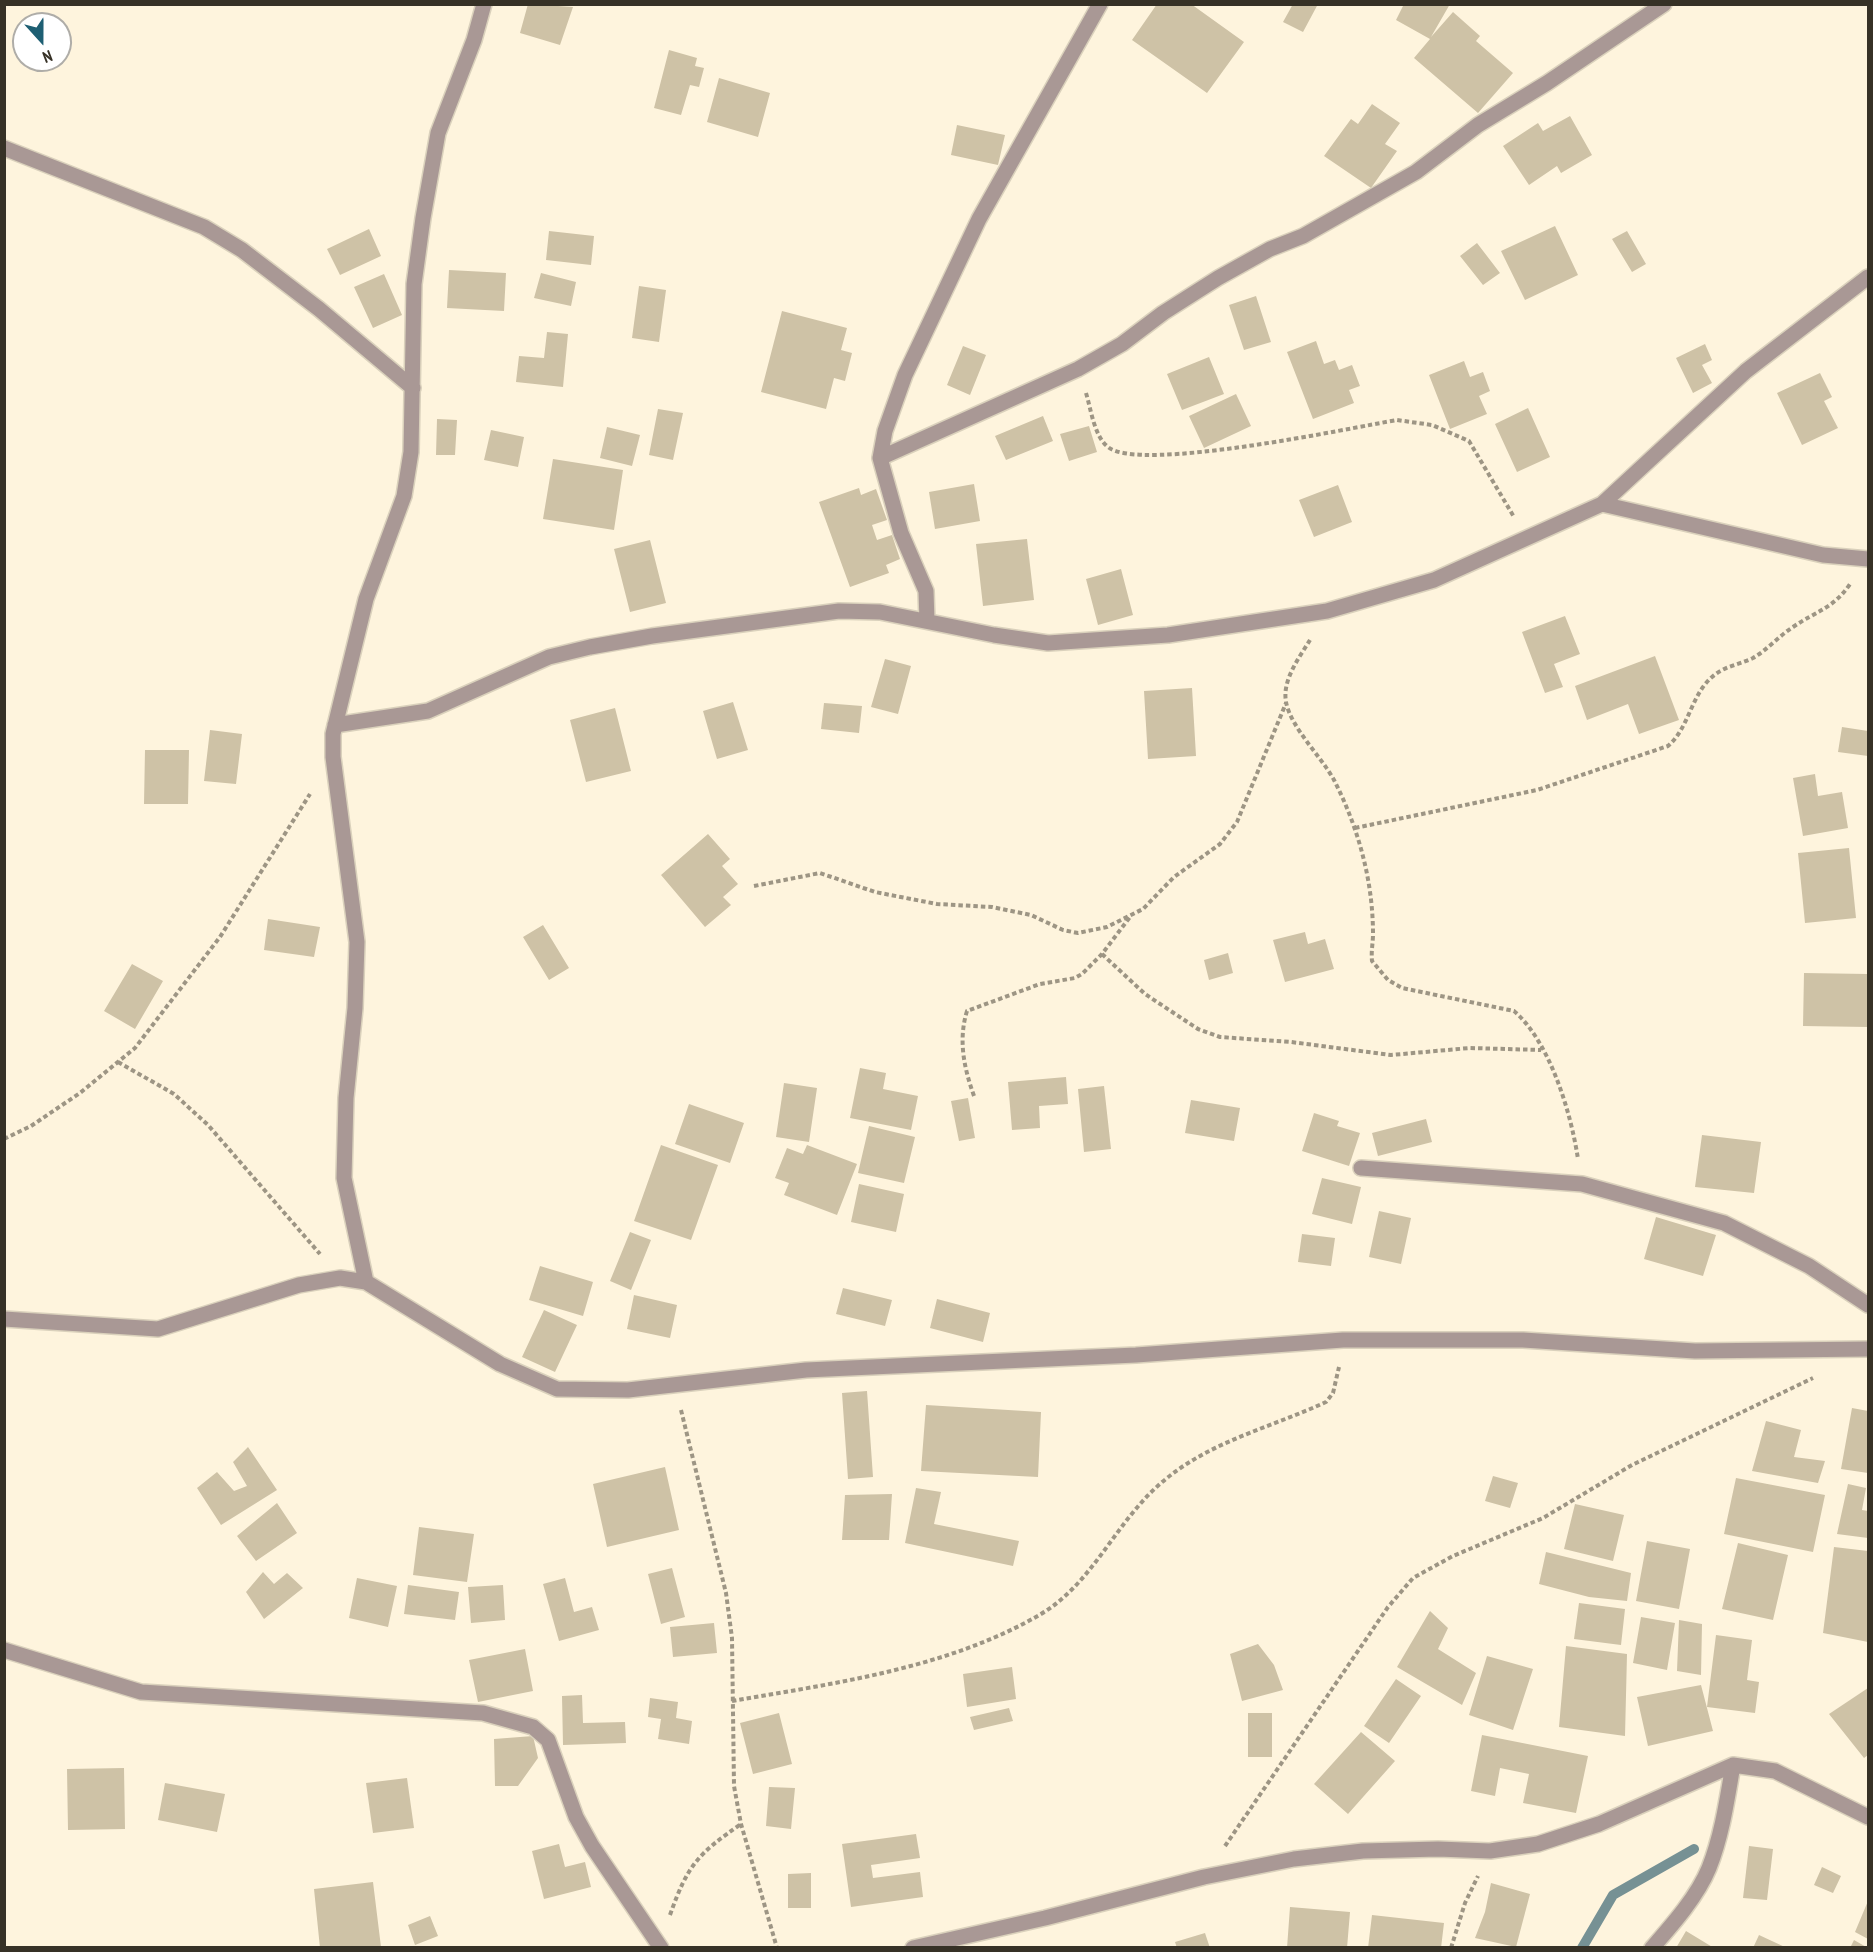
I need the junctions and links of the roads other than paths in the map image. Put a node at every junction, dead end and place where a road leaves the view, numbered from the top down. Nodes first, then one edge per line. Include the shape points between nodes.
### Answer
1 (484, 4) edge
2 (1100, 4) edge
3 (1664, 4) edge
4 (4, 148) edge
5 (1869, 277) edge
6 (412, 388) junction
7 (880, 458) junction
8 (1602, 504) junction
9 (1869, 559) edge
10 (927, 621) junction
11 (335, 725) junction
12 (1361, 1168) dead end
13 (366, 1282) junction
14 (1869, 1305) edge
15 (4, 1319) edge
16 (1869, 1349) edge
17 (4, 1650) edge
18 (1733, 1764) junction
19 (1869, 1817) edge
20 (661, 1946) edge
21 (913, 1947) edge
22 (1652, 1947) edge

1 - 6 street via 438,133 414,284
2 - 7 street via 980,219 905,375
3 - 7 street via 1478,125 1416,172 1303,236 1218,278 1122,344 1078,369
4 - 6 street via 204,227 242,250 319,309
5 - 8 street via 1746,371
6 - 11 street via 411,452 404,496 366,599
7 - 10 street via 901,533 924,584
8 - 9 street via 1823,555
8 - 10 street via 1434,580 1327,611 1168,635 1048,643
10 - 11 street via 880,612 839,611 652,636 549,657 428,711
11 - 13 street via 333,757 357,942 344,1178
12 - 14 street via 1582,1184 1724,1223 1809,1266
13 - 15 street via 340,1278 299,1285 158,1329
13 - 16 street via 500,1364 557,1389 628,1390 806,1370 1136,1355 1343,1340 1523,1340 1695,1351
17 - 20 street via 141,1692 483,1713 533,1727 548,1740 576,1816 592,1846
18 - 19 street via 1775,1771
18 - 21 street via 1599,1824 1538,1844 1490,1851 1363,1851 1294,1859
18 - 22 street via 1721,1831 1708,1870 1676,1921

